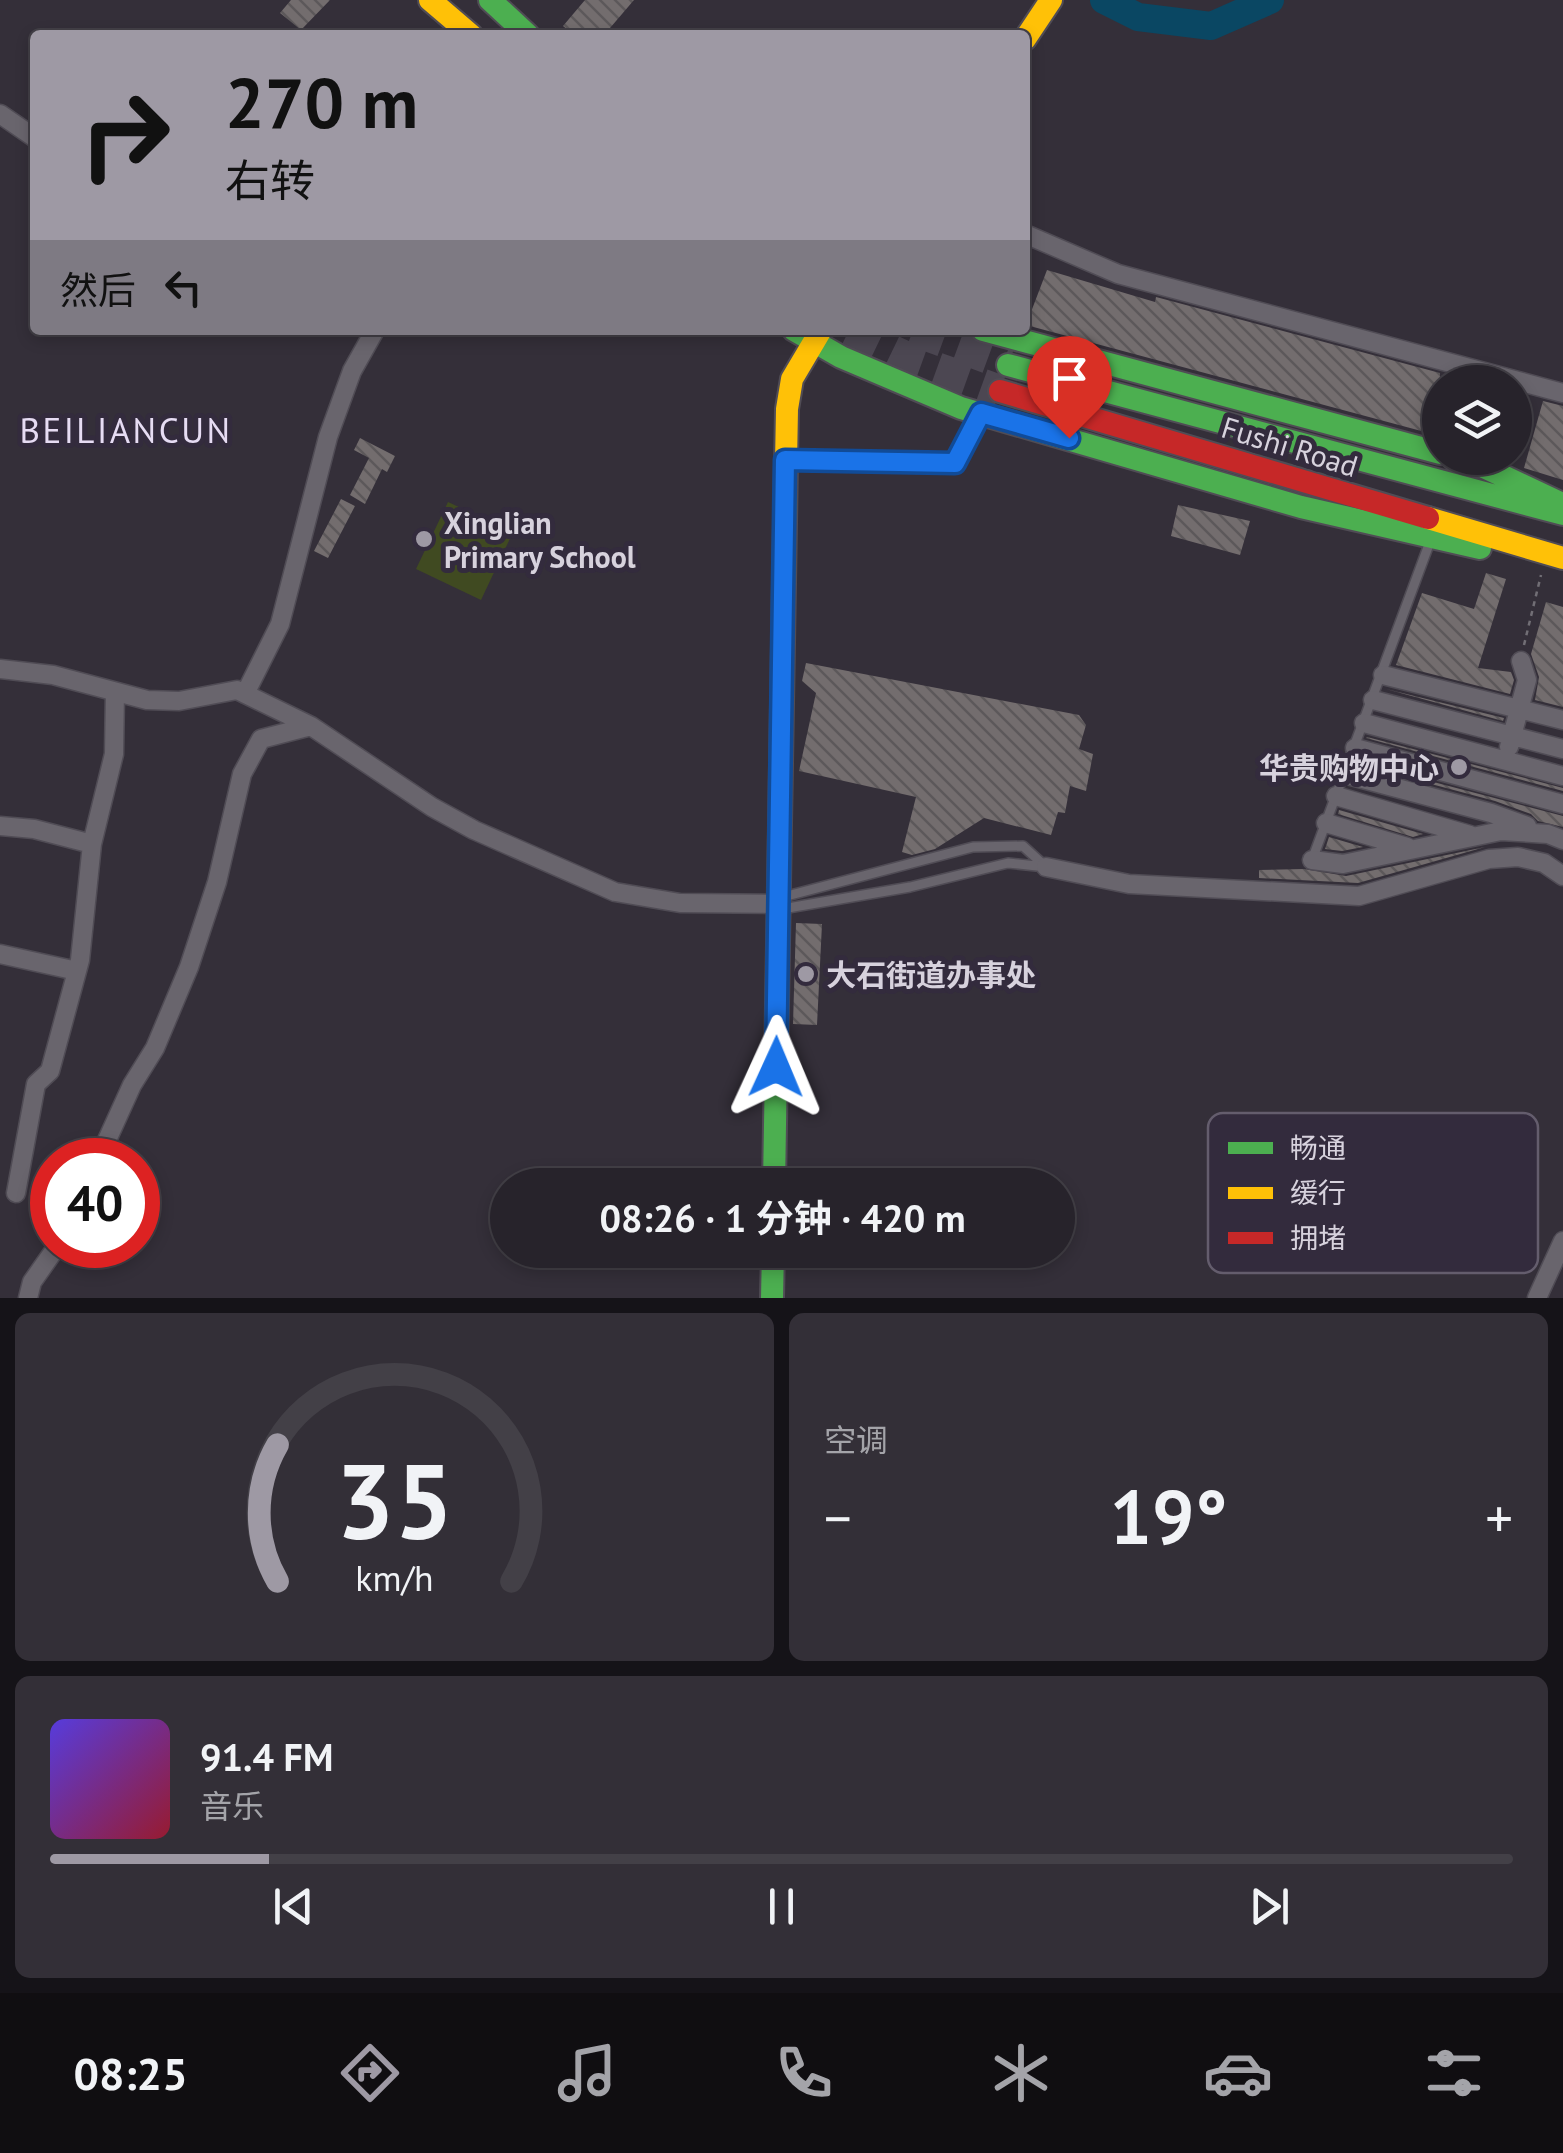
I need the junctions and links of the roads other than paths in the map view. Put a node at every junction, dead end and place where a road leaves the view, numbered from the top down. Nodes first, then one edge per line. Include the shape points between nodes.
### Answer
1 (429, 0) edge
2 (490, 0) edge
3 (499, 0) edge
4 (1052, 0) edge
5 (457, 30) edge
6 (465, 30) edge
7 (523, 30) edge
8 (538, 30) edge
9 (1030, 32) edge
10 (0, 114) edge
11 (30, 135) edge
12 (1030, 236) edge
13 (372, 335) edge
14 (809, 335) edge
15 (811, 335) edge
16 (1002, 335) edge
17 (1008, 365) tunnel mouth
18 (1000, 391) tunnel mouth
19 (1563, 392) edge
20 (981, 413) junction
21 (1422, 448) edge
22 (785, 460) junction
23 (1499, 475) edge
24 (1563, 504) edge
25 (1563, 514) edge
26 (1432, 537) junction
27 (1557, 562) edge
28 (1520, 661) road end
29 (0, 669) edge
30 (1382, 675) junction
31 (115, 692) junction
32 (245, 694) junction
33 (1373, 700) junction
34 (1519, 709) junction
35 (1563, 720) edge
36 (1364, 723) junction
37 (310, 726) junction
38 (1512, 736) junction
39 (1354, 748) junction
40 (1563, 749) edge
41 (1505, 760) junction
42 (1344, 774) junction
43 (1563, 776) edge
44 (1498, 787) junction
45 (1336, 796) junction
46 (1563, 804) edge
47 (1326, 823) junction
48 (0, 826) edge
49 (1483, 827) junction
50 (1556, 837) edge
51 (92, 844) junction
52 (1412, 849) junction
53 (1312, 860) joint
54 (1046, 866) junction
55 (1563, 876) edge
56 (778, 907) junction
57 (0, 954) edge
58 (77, 971) junction
59 (108, 1138) edge
60 (774, 1168) edge
61 (16, 1193) dead end
62 (1563, 1240) edge
63 (42, 1268) edge
64 (773, 1268) edge
65 (28, 1298) edge
66 (772, 1298) edge
67 (1537, 1298) edge

1 - 5 main road
1 - 6 main road
2 - 7 main road
3 - 8 main road
4 - 9 main road
10 - 11 street
12 - 19 street via 1118,274
13 - 32 street via 328,437 280,624
14 - 22 main road via 792,379
15 - 20 main road via 913,388
16 - 21 main road
17 - 25 main road, Fushi Road
18 - 27 main road, Fushi Road
20 - 22 street via 955,463
20 - 26 main road
22 - 56 main road
23 - 24 main road
26 - 27 main road
26 - 30 lane
28 - 34 street via 1527,680
29 - 31 street
30 - 33 lane
30 - 34 street
31 - 32 street via 179,701
31 - 51 street via 114,754
32 - 37 street
33 - 36 lane
33 - 38 street
34 - 35 street
34 - 38 street
36 - 39 lane
36 - 41 street
37 - 56 street via 460,823 616,892 680,903
37 - 59 street via 261,740 248,760 190,967
38 - 40 street
38 - 41 street
39 - 42 lane
39 - 44 street
41 - 43 street
41 - 44 street
42 - 45 lane
42 - 49 street
44 - 46 street
44 - 49 street
45 - 47 lane
45 - 49 street
47 - 52 street
47 - 53 lane
48 - 51 street
49 - 50 street
49 - 52 street
51 - 58 street
52 - 53 street via 1342,864
54 - 55 street via 1128,884 1358,896 1490,859 1544,863
54 - 56 lane via 1008,863 878,893
54 - 56 lane via 1023,846 972,847 782,897
56 - 60 main road
57 - 58 street
58 - 61 street via 50,1071 36,1084
62 - 67 street
63 - 65 street
64 - 66 main road

